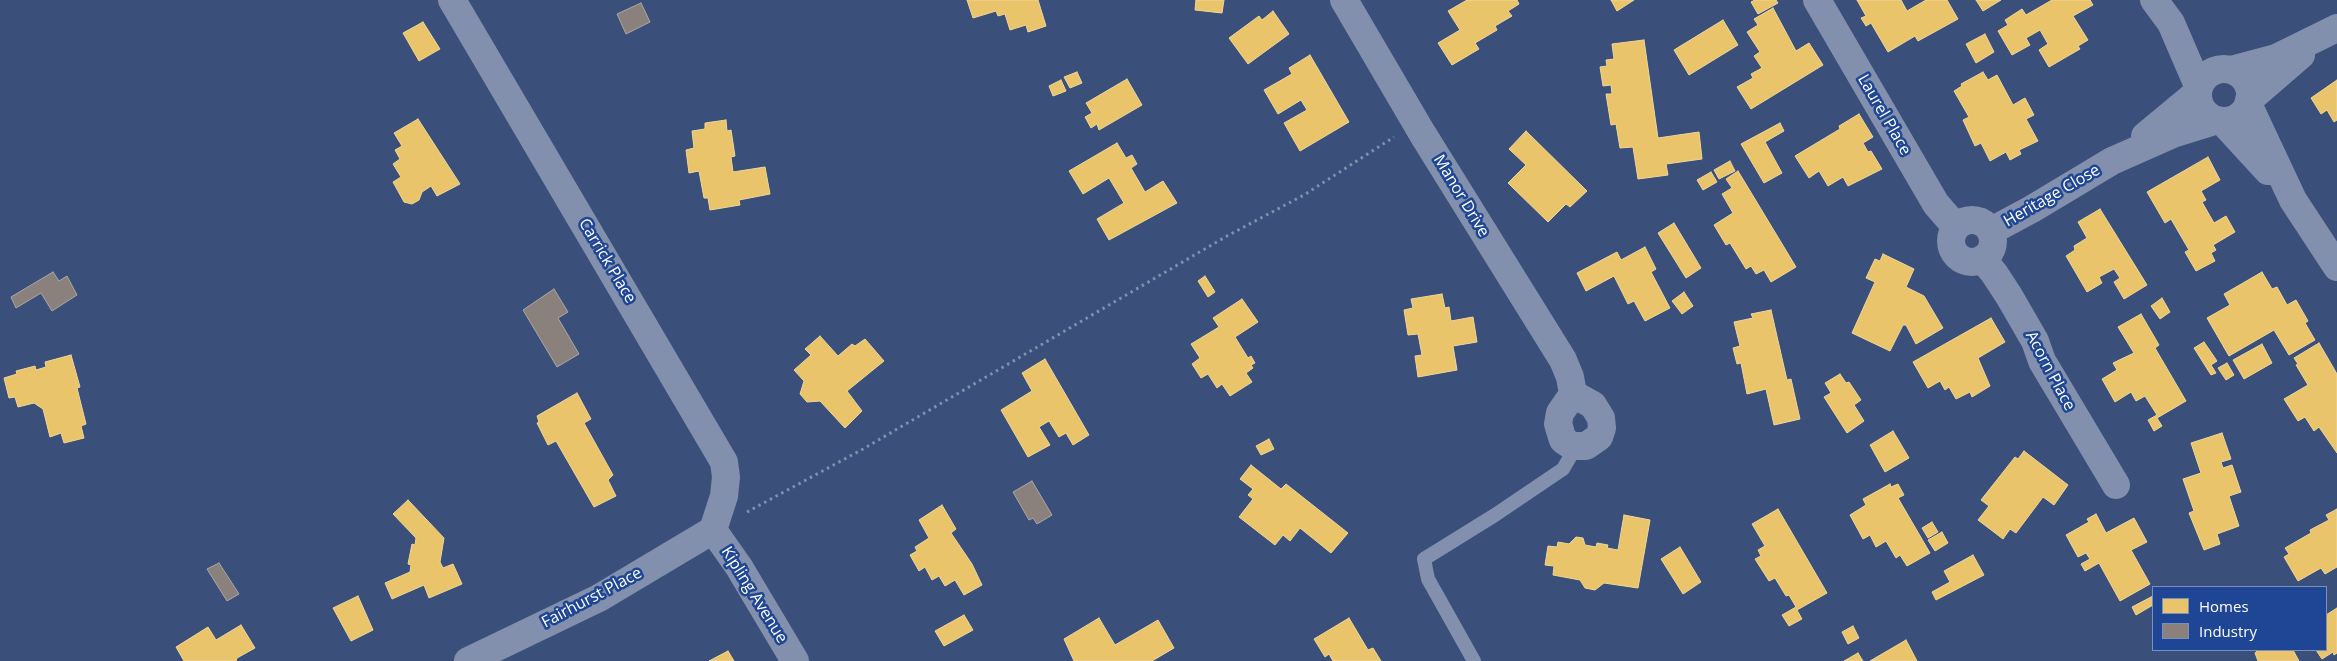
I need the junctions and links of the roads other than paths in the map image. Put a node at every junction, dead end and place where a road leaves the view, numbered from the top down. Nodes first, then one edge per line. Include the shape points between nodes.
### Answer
1 (452, 0) edge
2 (1344, 0) edge
3 (1817, 0) edge
4 (2154, 0) edge
5 (2171, 23) junction
6 (2334, 30) edge
7 (2229, 69) junction
8 (2198, 90) junction
9 (2248, 102) junction
10 (2220, 120) junction
11 (2112, 161) junction
12 (2293, 200) junction
13 (1956, 227) junction
14 (1991, 231) junction
15 (1982, 259) junction
16 (2337, 267) edge
17 (1573, 394) junction
18 (1572, 446) junction
19 (2116, 486) dead end
20 (713, 530) junction
21 (468, 661) edge
22 (795, 661) edge
23 (1474, 661) edge

1 - 20 street, Carrick Place via 724,462 724,496
2 - 17 street, Manor Drive via 1416,124 1563,360
3 - 13 street, Laurel Place via 1936,204
4 - 5 street
5 - 7 street
5 - 8 street
6 - 7 street via 2276,58
6 - 9 street
7 - 8 street via 2218,69 2208,74
7 - 9 street via 2246,82
8 - 10 street via 2198,100 2204,111
8 - 11 street, Heritage Close via 2168,119
9 - 10 street via 2238,116
9 - 12 street
10 - 11 street, Heritage Close via 2173,134
10 - 12 street
11 - 14 street, Heritage Close
12 - 16 street
13 - 14 street via 1971,220 1984,224
13 - 15 street via 1951,241 1955,252 1964,260
14 - 15 street via 1991,249
15 - 19 street, Acorn Place via 2009,296 2035,341 2042,361
17 - 18 street via 1565,402 1558,424 1563,440
17 - 18 street via 1593,405 1601,418 1602,428 1593,443
18 - 23 lane via 1563,469 1424,558 1428,579
20 - 21 street, Fairhurst Place via 599,598
20 - 22 street, Kipling Avenue

